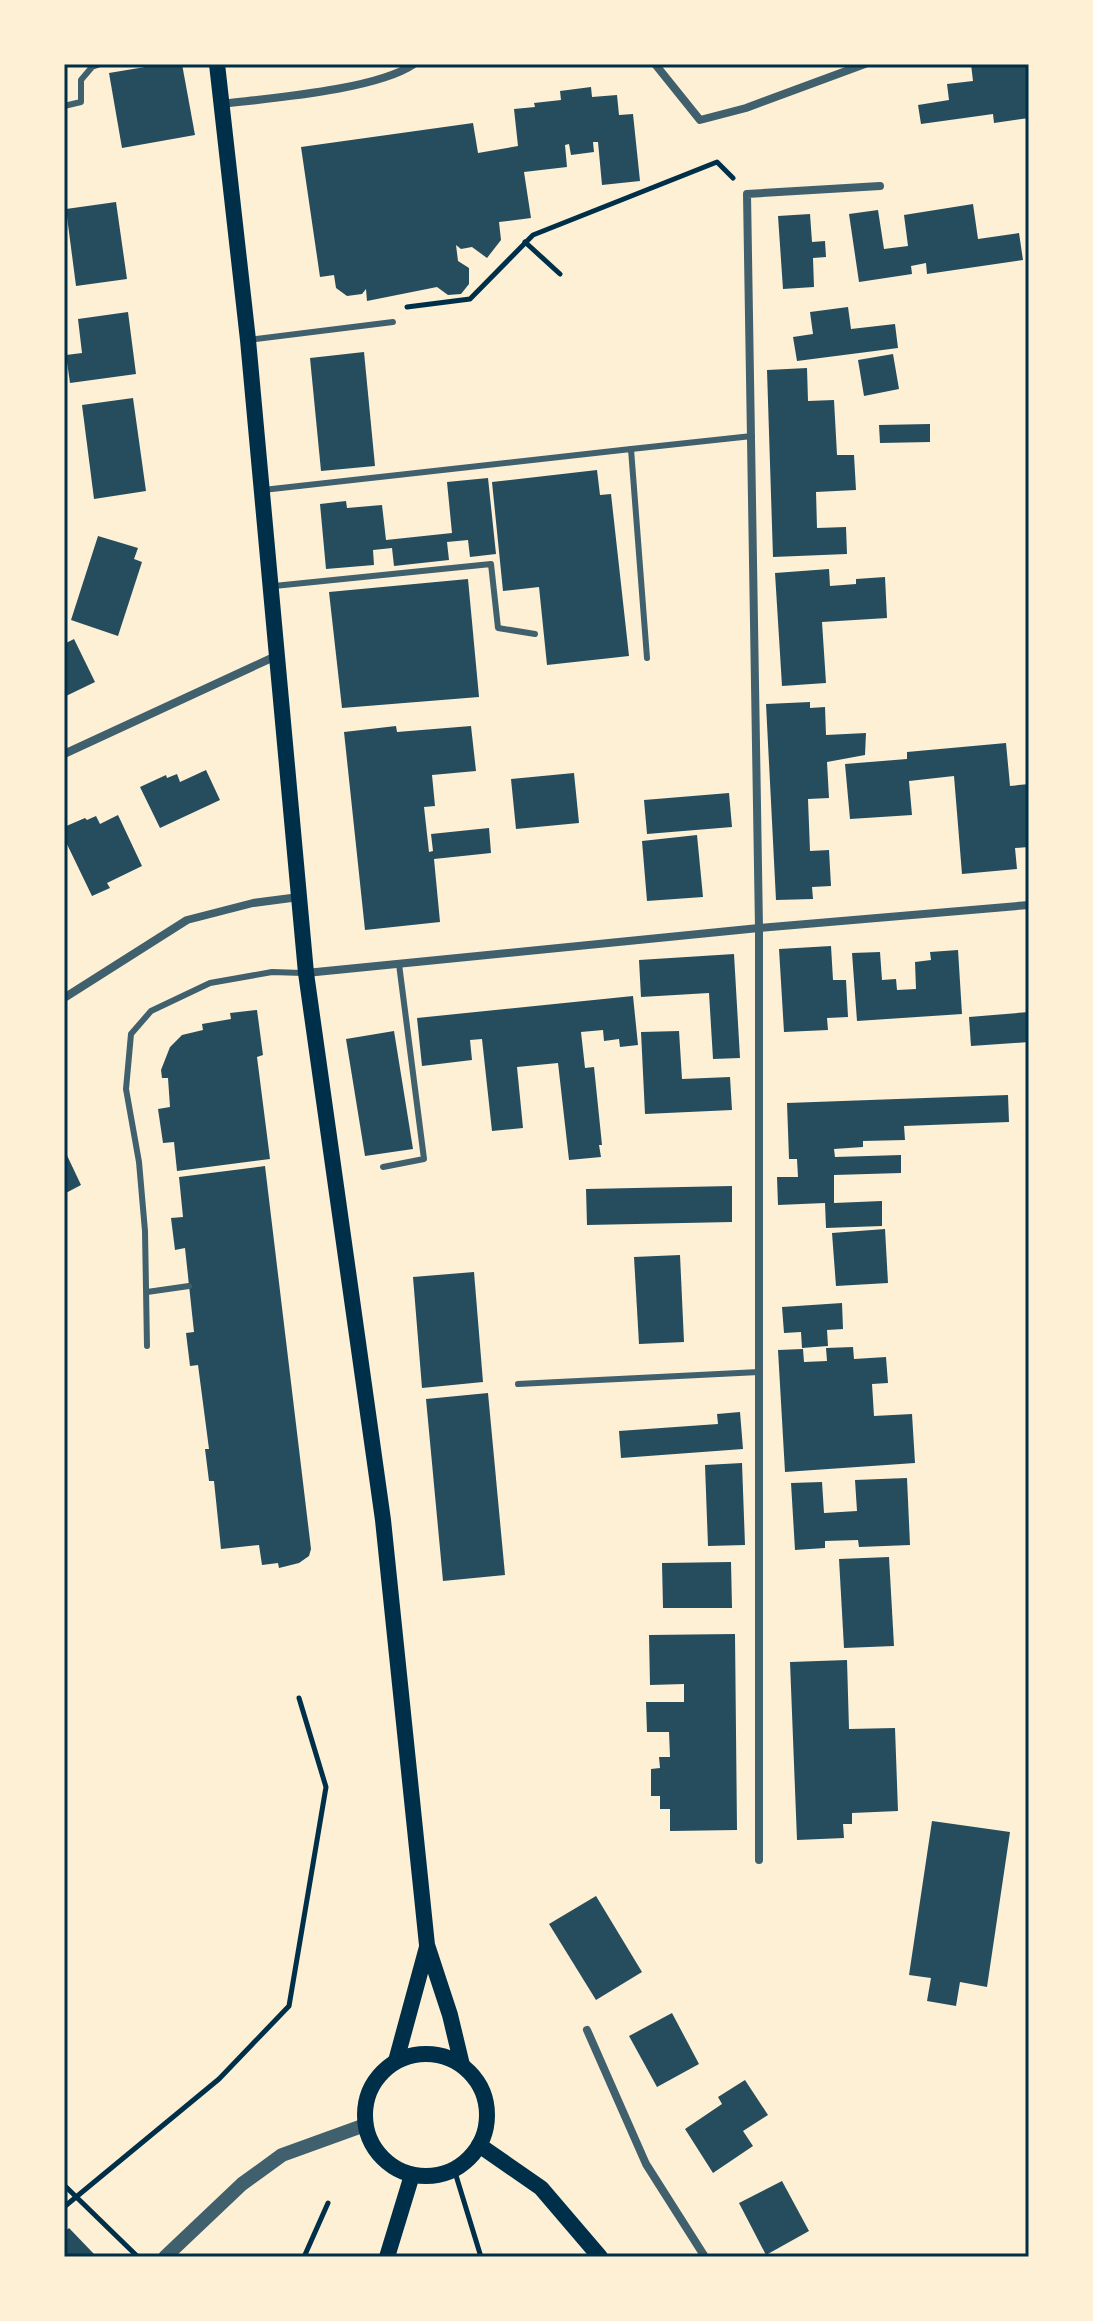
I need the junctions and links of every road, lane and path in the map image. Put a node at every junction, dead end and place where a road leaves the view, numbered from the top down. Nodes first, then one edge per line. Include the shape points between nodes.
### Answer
1 (100, 64) edge
2 (217, 64) edge
3 (414, 64) edge
4 (655, 64) edge
5 (865, 64) edge
6 (222, 104) junction
7 (64, 106) edge
8 (880, 186) dead end
9 (747, 194) junction
10 (525, 242) junction
11 (560, 274) dead end
12 (402, 307) dead end
13 (393, 322) dead end
14 (248, 340) junction
15 (752, 436) junction
16 (631, 449) junction
17 (262, 490) junction
18 (271, 586) junction
19 (535, 634) dead end
20 (277, 656) junction
21 (647, 658) dead end
22 (64, 754) edge
23 (300, 897) junction
24 (1029, 905) edge
25 (759, 928) junction
26 (399, 964) junction
27 (306, 973) junction
28 (64, 998) edge
29 (383, 1167) dead end
30 (189, 1286) dead end
31 (147, 1292) junction
32 (147, 1346) dead end
33 (759, 1372) junction
34 (518, 1384) dead end
35 (299, 1698) dead end
36 (759, 1860) dead end
37 (427, 1945) junction
38 (587, 2030) dead end
39 (396, 2061) junction
40 (462, 2065) junction
41 (365, 2125) junction
42 (479, 2145) junction
43 (454, 2169) junction
44 (412, 2175) junction
45 (64, 2185) edge
46 (76, 2195) junction
47 (328, 2203) dead end
48 (64, 2207) edge
49 (138, 2257) edge
50 (165, 2257) edge
51 (304, 2257) edge
52 (387, 2257) edge
53 (481, 2257) edge
54 (600, 2257) edge
55 (705, 2257) edge

1 - 7 lane via 81,80 81,102
2 - 6 main road
3 - 6 street via 364,83
4 - 5 street via 700,120
6 - 14 main road
8 - 9 street
9 - 10 path via 717,162
9 - 15 street
10 - 11 path
10 - 12 path via 470,299
13 - 14 lane
14 - 17 main road
15 - 16 lane
15 - 25 street
16 - 17 lane
16 - 21 lane
17 - 18 main road
18 - 19 lane via 491,564 498,628
18 - 20 main road
20 - 22 street
20 - 23 main road
23 - 27 main road
23 - 28 street via 187,920
24 - 25 street
25 - 26 street
25 - 33 street
26 - 27 street
26 - 29 lane via 424,1159
27 - 31 lane via 272,972 210,983 151,1011 131,1034 126,1089 139,1162
27 - 37 main road via 383,1520
30 - 31 lane
31 - 32 lane
33 - 34 lane
33 - 36 street
35 - 46 path via 326,1787 289,2006 219,2079
37 - 39 main road
37 - 40 main road
38 - 55 street via 646,2164
39 - 40 main road via 431,2054
39 - 41 main road via 371,2086
40 - 42 main road via 486,2100 486,2127
41 - 44 main road via 379,2154
41 - 50 street via 282,2155 242,2184
42 - 43 main road
42 - 54 main road via 541,2188
43 - 44 main road via 435,2176
43 - 53 path
44 - 52 main road
45 - 46 path
46 - 48 path
46 - 49 path
47 - 51 path

